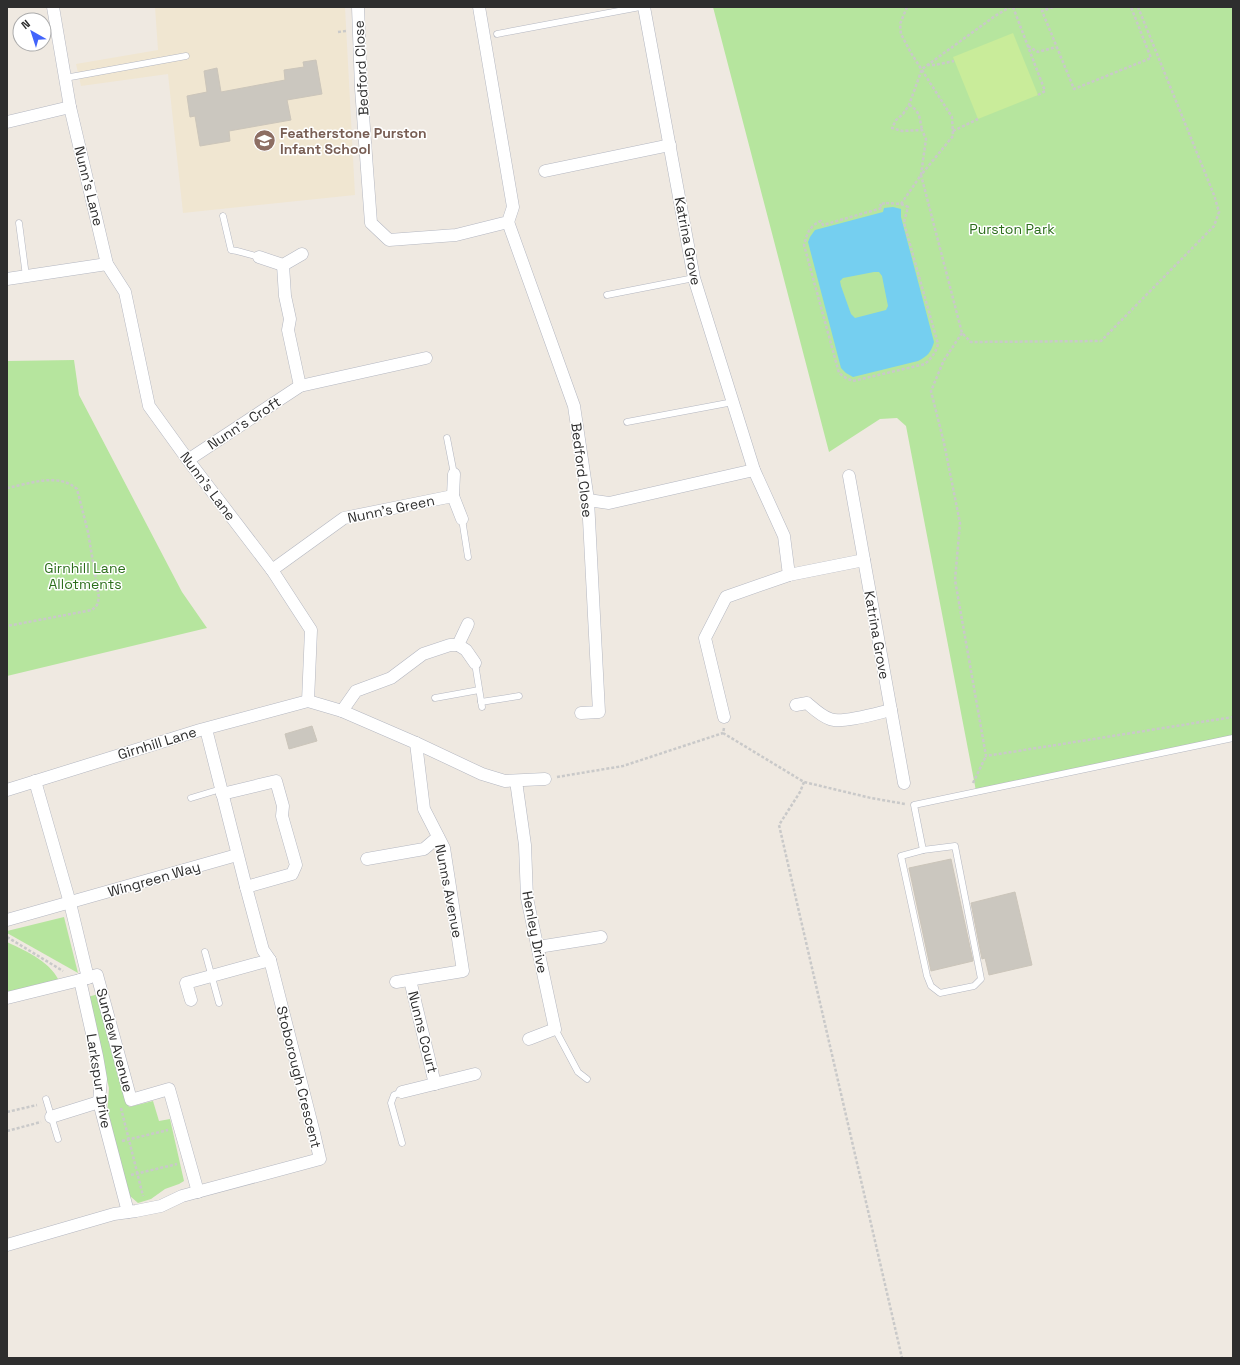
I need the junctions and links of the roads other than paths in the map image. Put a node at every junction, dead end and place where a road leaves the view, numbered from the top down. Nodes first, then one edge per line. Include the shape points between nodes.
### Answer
1 (53, 7) edge
2 (358, 7) edge
3 (479, 7) edge
4 (640, 7) edge
5 (644, 7) edge
6 (497, 34) dead end
7 (186, 56) dead end
8 (65, 78) junction
9 (70, 107) junction
10 (7, 122) edge
11 (670, 145) junction
12 (545, 171) dead end
13 (223, 216) dead end
14 (508, 222) junction
15 (19, 223) dead end
16 (302, 254) dead end
17 (260, 257) joint
18 (108, 264) junction
19 (283, 265) junction
20 (26, 276) junction
21 (694, 278) junction
22 (7, 279) edge
23 (607, 295) dead end
24 (426, 358) dead end
25 (300, 386) junction
26 (733, 402) junction
27 (627, 422) dead end
28 (447, 438) dead end
29 (188, 460) junction
30 (754, 470) junction
31 (454, 474) joint
32 (849, 476) dead end
33 (453, 496) junction
34 (588, 500) junction
35 (462, 519) joint
36 (468, 557) dead end
37 (864, 560) junction
38 (272, 570) junction
39 (789, 575) junction
40 (468, 624) dead end
41 (458, 644) junction
42 (474, 663) joint
43 (479, 690) junction
44 (519, 696) dead end
45 (436, 698) dead end
46 (308, 701) junction
47 (796, 705) dead end
48 (891, 710) junction
49 (342, 711) junction
50 (581, 713) dead end
51 (724, 717) road end
52 (206, 729) junction
53 (1233, 738) edge
54 (416, 743) junction
55 (545, 779) road end
56 (36, 781) junction
57 (516, 781) junction
58 (904, 783) dead end
59 (7, 790) edge
60 (222, 792) junction
61 (191, 798) dead end
62 (438, 837) junction
63 (923, 850) junction
64 (238, 854) junction
65 (367, 859) dead end
66 (246, 887) junction
67 (70, 903) junction
68 (7, 920) edge
69 (601, 937) dead end
70 (538, 947) junction
71 (206, 952) dead end
72 (270, 960) junction
73 (463, 971) joint
74 (212, 976) junction
75 (84, 979) junction
76 (410, 980) junction
77 (396, 982) dead end
78 (7, 998) edge
79 (191, 1000) dead end
80 (219, 1003) dead end
81 (555, 1029) junction
82 (529, 1038) dead end
83 (475, 1074) dead end
84 (587, 1079) dead end
85 (435, 1084) junction
86 (402, 1092) joint
87 (46, 1099) dead end
88 (100, 1102) junction
89 (46, 1117) junction
90 (58, 1139) dead end
91 (402, 1143) dead end
92 (198, 1192) junction
93 (128, 1212) junction
94 (7, 1245) edge

1 - 8 street, Nunn's Lane
2 - 14 street, Bedford Close via 371,223 389,240 456,235
3 - 14 street via 513,207
4 - 6 lane
5 - 11 street, Katrina Grove
7 - 8 lane
8 - 9 street, Nunn's Lane
9 - 10 street
9 - 18 street, Nunn's Lane
11 - 12 street
11 - 21 street, Katrina Grove
13 - 17 lane via 231,250
14 - 34 street, Bedford Close via 574,406
15 - 20 lane
16 - 19 street
17 - 19 street
18 - 20 street
18 - 29 street, Nunn's Lane via 125,292 149,406
19 - 25 street via 285,296 290,319 288,330
20 - 22 street
21 - 23 lane
21 - 26 street, Katrina Grove
24 - 25 street, Nunn's Croft
25 - 29 street, Nunn's Croft
26 - 27 lane
26 - 30 street, Katrina Grove
28 - 31 lane
29 - 38 street, Nunn's Lane
30 - 34 street via 609,503
30 - 39 street, Katrina Grove via 784,536
31 - 33 street, Nunn's Green
32 - 37 street, Katrina Grove
33 - 35 street, Nunn's Green
33 - 38 street, Nunn's Green via 344,518
34 - 50 street, Bedford Close via 599,712
35 - 36 lane
37 - 39 street
37 - 48 street, Katrina Grove
38 - 46 street, Nunn's Lane via 311,630
39 - 51 street via 726,597 705,638
40 - 41 street
41 - 42 street via 466,650
41 - 49 street via 422,654 391,678 356,691
42 - 43 lane
43 - 44 lane via 482,704
43 - 45 lane
46 - 49 street
46 - 52 street, Girnhill Lane
47 - 48 street via 807,703 831,720 850,719
48 - 58 street, Katrina Grove
49 - 54 street
52 - 56 street, Girnhill Lane
52 - 60 street, Stoborough Crescent
53 - 63 lane via 914,805
54 - 57 street via 482,774 505,781
54 - 62 street, Nunns Avenue via 424,809
55 - 57 street
56 - 59 street, Girnhill Lane
56 - 67 street, Sundew Avenue
57 - 70 street, Henley Drive via 525,845 527,898
60 - 61 lane
60 - 64 street, Stoborough Crescent
60 - 66 street via 276,781 283,806 282,816 296,866 292,874
62 - 65 street via 424,849
62 - 73 street, Nunns Avenue via 444,848
63 - 63 lane via 901,856 927,976 931,986 940,993 974,986 981,979 955,846
64 - 66 street, Stoborough Crescent
64 - 67 street, Wingreen Way
66 - 72 street, Stoborough Crescent via 263,950
67 - 68 street, Wingreen Way
67 - 75 street, Sundew Avenue
69 - 70 street
70 - 81 street, Henley Drive
71 - 74 lane
72 - 74 street
72 - 92 street, Stoborough Crescent via 320,1159
73 - 76 street, Nunns Court
74 - 79 street via 186,983
74 - 80 lane
75 - 78 street
75 - 88 street, Larkspur Drive via 101,1079
75 - 92 street, Sundew Avenue via 97,975 131,1100 169,1089
76 - 77 street, Nunns Court
76 - 85 street, Nunns Court
81 - 82 street
81 - 84 lane via 578,1072
83 - 85 street, Nunns Court
85 - 86 street, Nunns Court
86 - 91 lane via 394,1095 391,1103
87 - 89 lane
88 - 89 street
88 - 93 street, Larkspur Drive
89 - 90 lane
92 - 93 street, Stoborough Crescent via 161,1206
93 - 94 street, Stoborough Crescent

